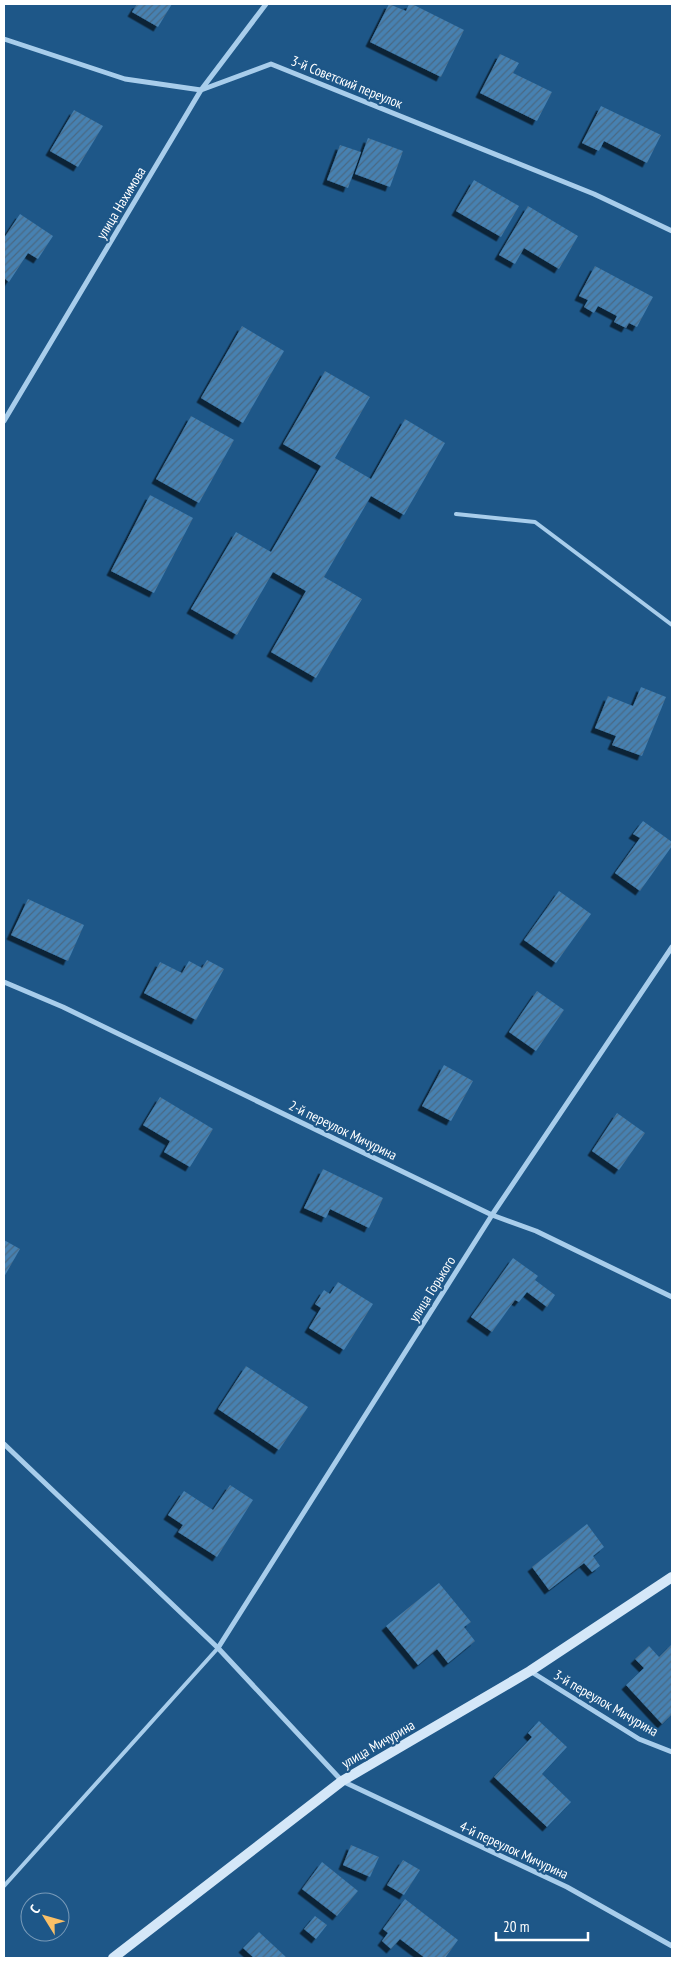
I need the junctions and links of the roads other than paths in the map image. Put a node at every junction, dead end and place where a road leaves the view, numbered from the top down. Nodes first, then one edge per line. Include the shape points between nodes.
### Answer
1 (266, 4) edge
2 (4, 38) edge
3 (201, 90) junction
4 (672, 231) edge
5 (4, 420) edge
6 (456, 514) dead end
7 (672, 625) edge
8 (672, 947) edge
9 (4, 982) edge
10 (492, 1215) junction
11 (672, 1297) edge
12 (4, 1444) edge
13 (672, 1577) edge
14 (218, 1648) junction
15 (530, 1671) junction
16 (672, 1752) edge
17 (342, 1781) junction
18 (4, 1886) edge
19 (672, 1946) edge
20 (113, 1958) edge

1 - 3 street, улица Нахимова
2 - 3 street, 3-й Советский переулок via 125,79
3 - 4 street, 3-й Советский переулок via 271,64 594,194
3 - 5 street, улица Нахимова
6 - 7 lane via 535,522
8 - 10 street, улица Горького
9 - 10 street, 2-й переулок Мичурина via 72,1011
10 - 11 street, 2-й переулок Мичурина via 536,1231
10 - 14 street, улица Горького
12 - 14 street
13 - 15 main road, улица Мичурина
14 - 17 street
14 - 18 lane
15 - 16 street, 3-й переулок Мичурина via 639,1739
15 - 17 main road, улица Мичурина
17 - 19 street, 4-й переулок Мичурина via 567,1887
17 - 20 main road, улица Мичурина

